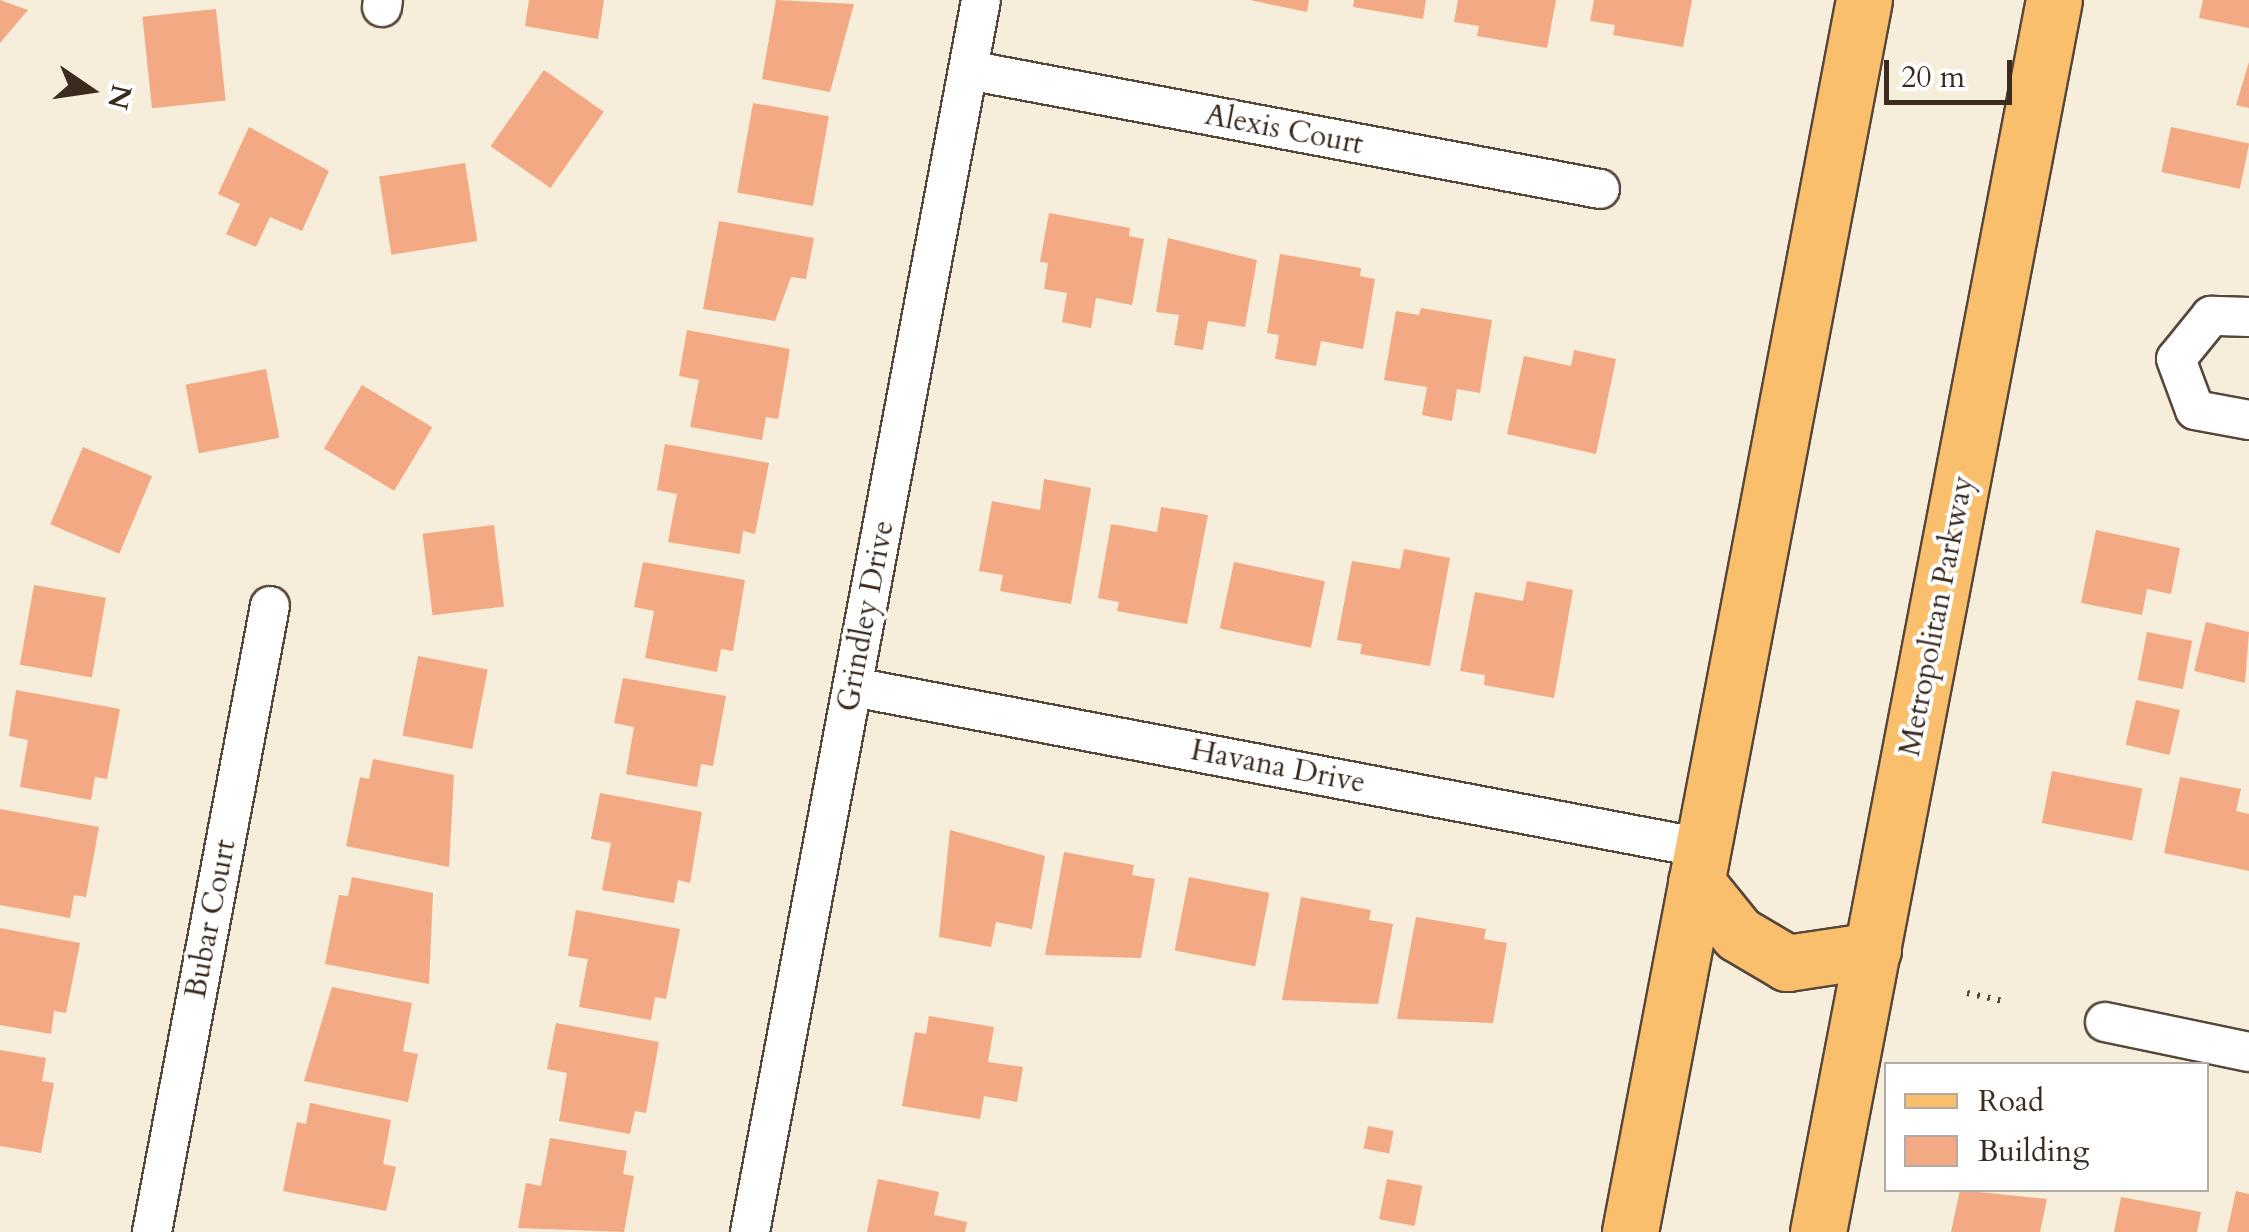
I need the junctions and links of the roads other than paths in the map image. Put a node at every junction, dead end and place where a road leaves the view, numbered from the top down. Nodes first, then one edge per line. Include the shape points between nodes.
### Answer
1 (981, 0) edge
2 (1864, 0) edge
3 (2054, 0) edge
4 (968, 70) junction
5 (1600, 189) dead end
6 (2249, 317) edge
7 (2249, 420) edge
8 (270, 606) dead end
9 (853, 687) junction
10 (1700, 865) junction
11 (1873, 950) junction
12 (2105, 1022) dead end
13 (2249, 1052) edge
14 (152, 1232) edge
15 (750, 1232) edge
16 (1630, 1232) edge
17 (1818, 1232) edge

1 - 4 street, Grindley Drive
2 - 10 main road
3 - 11 main road, Metropolitan Parkway
4 - 5 street, Alexis Court
4 - 9 street, Grindley Drive
6 - 7 street via 2211,316 2176,358 2194,410
8 - 14 street, Bubar Court
9 - 10 street, Havana Drive
9 - 15 street, Grindley Drive
10 - 11 main road via 1738,934 1787,964
10 - 16 main road
11 - 17 main road, Metropolitan Parkway
12 - 13 street

